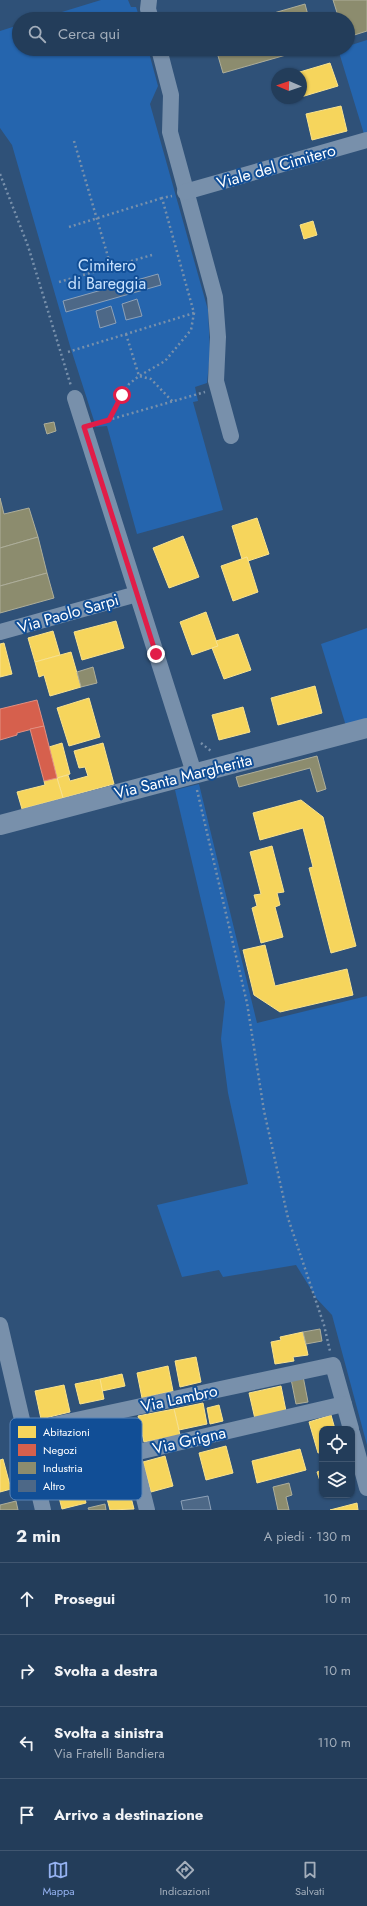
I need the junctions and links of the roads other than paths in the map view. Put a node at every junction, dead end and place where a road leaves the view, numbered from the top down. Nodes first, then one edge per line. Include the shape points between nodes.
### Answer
1 (149, 0) edge
2 (149, 12) edge
3 (161, 56) edge
4 (367, 140) edge
5 (185, 192) junction
6 (75, 398) road end
7 (231, 436) dead end
8 (137, 594) junction
9 (0, 632) edge
10 (367, 728) edge
11 (195, 781) junction
12 (0, 825) edge
13 (0, 1325) edge
14 (344, 1404) junction
15 (23, 1418) edge
16 (86, 1418) edge
17 (350, 1426) edge
18 (355, 1444) edge
19 (142, 1452) edge
20 (367, 1488) edge
21 (142, 1490) edge
22 (40, 1500) edge
23 (42, 1510) edge
24 (147, 1510) edge

1 - 2 street
3 - 5 street via 171,95 170,132
4 - 5 street, Viale del Cimitero
5 - 7 street via 215,297 218,337 216,381
6 - 8 street
8 - 9 street, Via Paolo Sarpi
8 - 11 street
10 - 11 street, Via Santa Margherita
11 - 12 street, Via Santa Margherita
13 - 15 street
14 - 16 street, Via Lambro via 333,1365
14 - 17 street
14 - 19 street, Via Grigna
18 - 20 street
21 - 24 street
22 - 23 street

